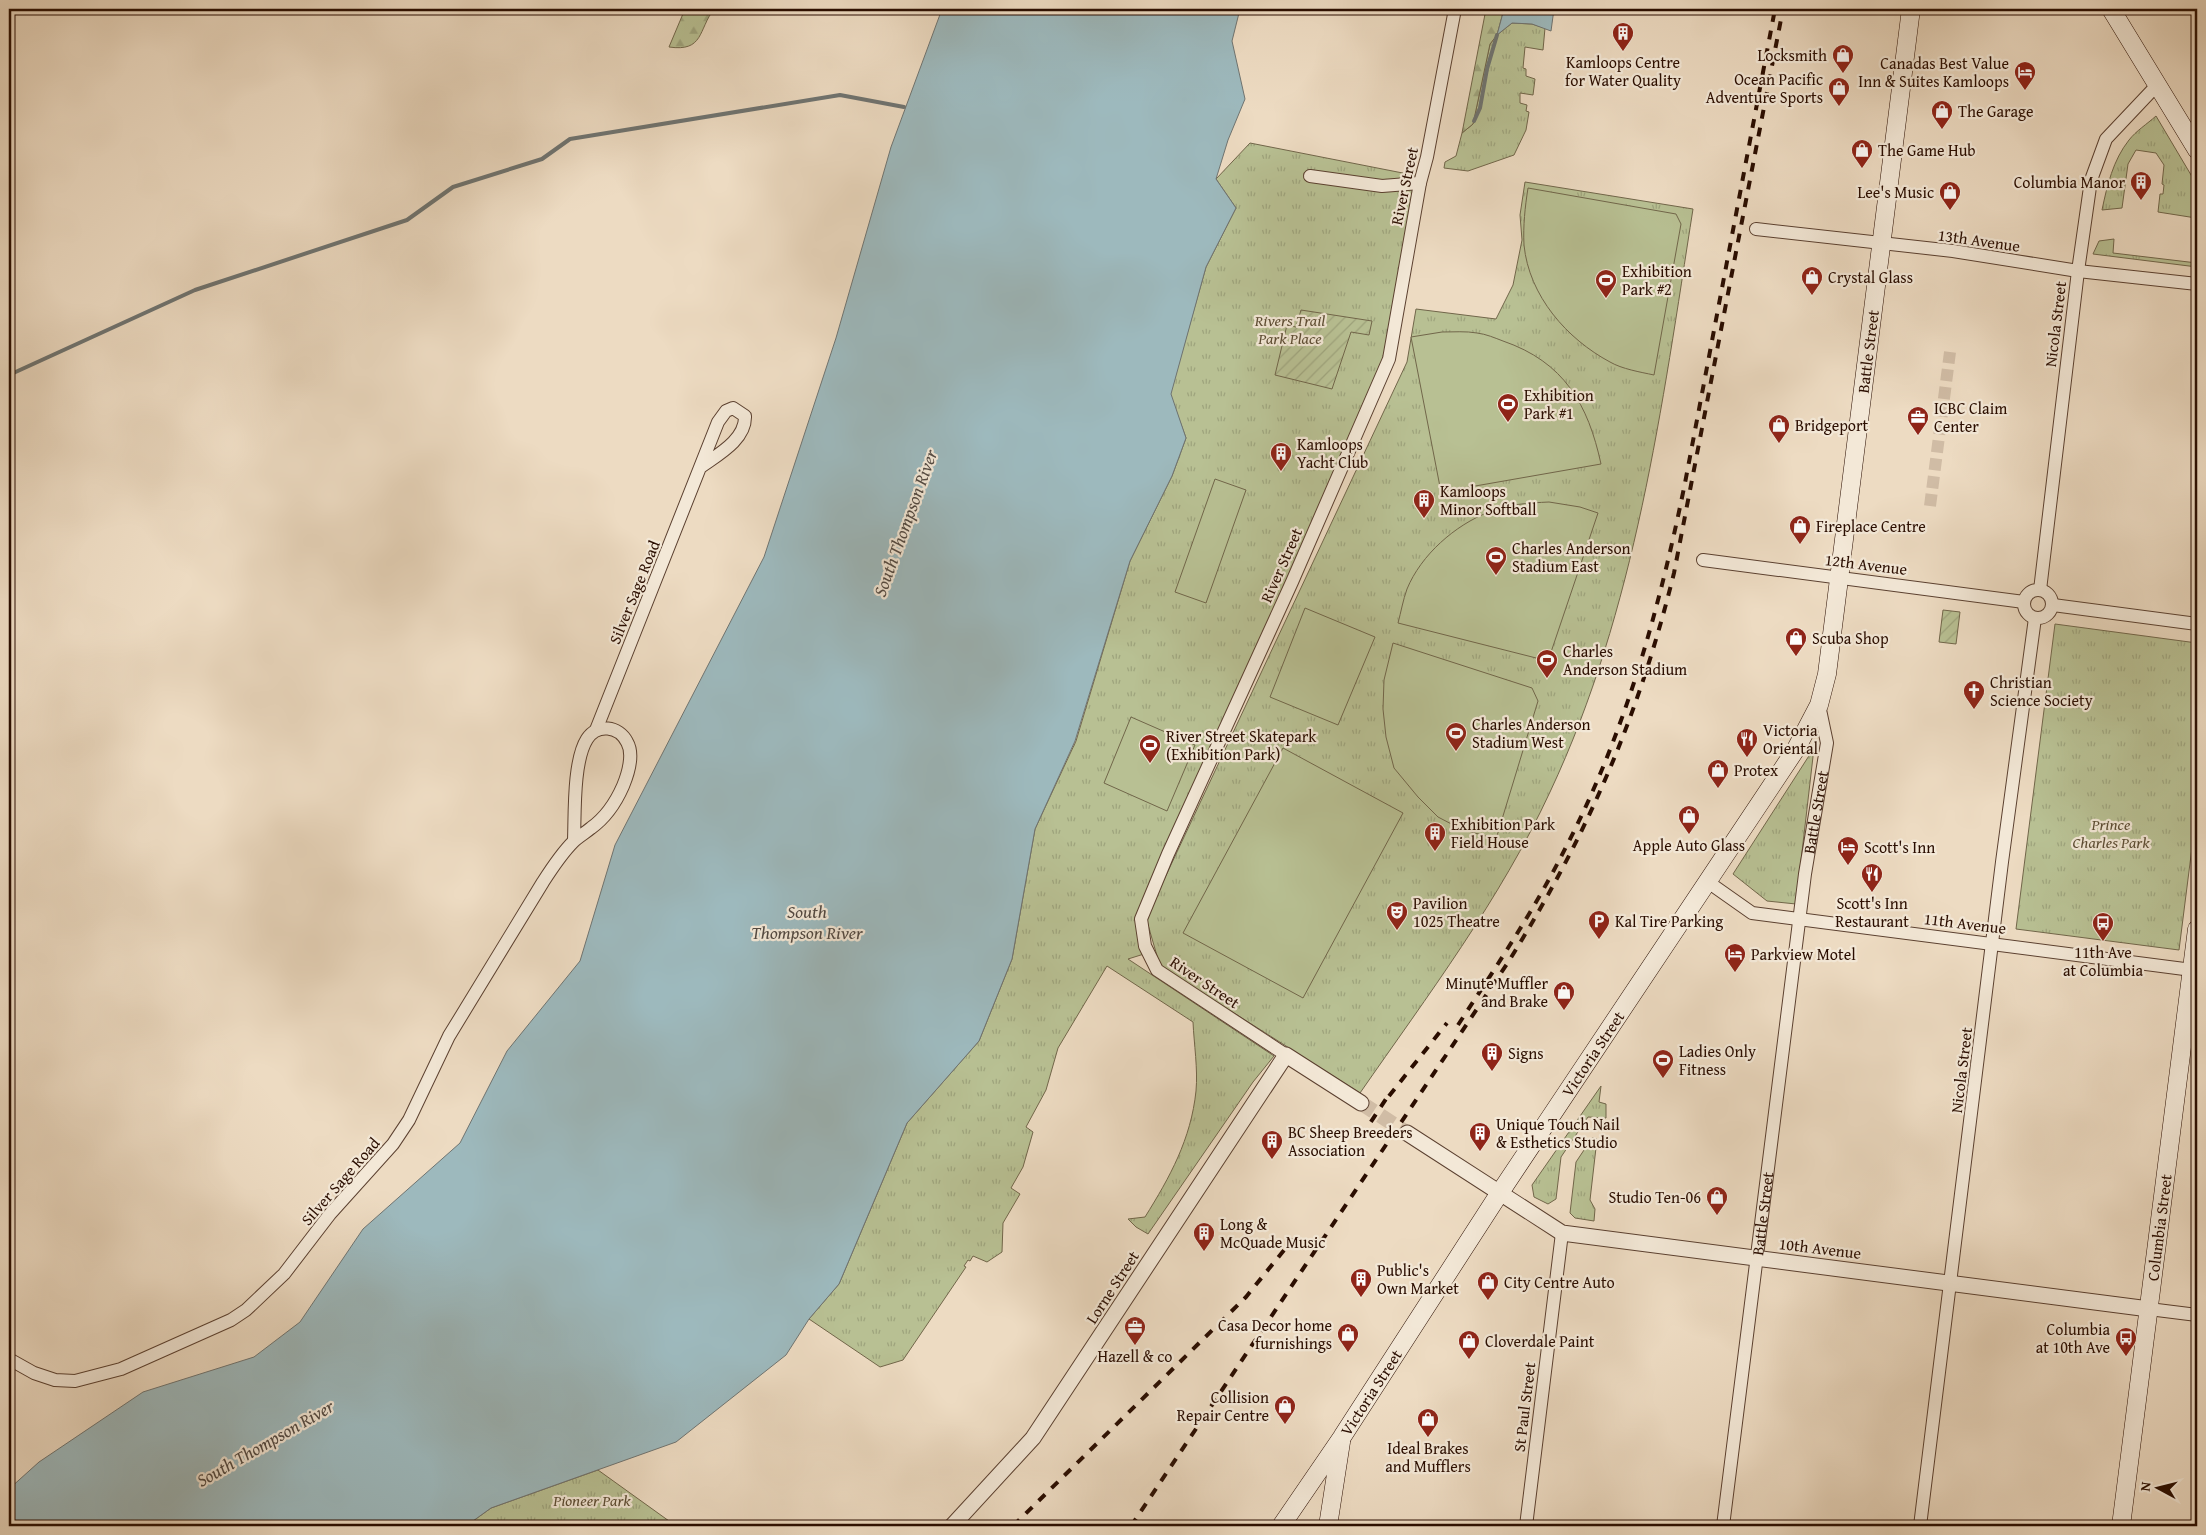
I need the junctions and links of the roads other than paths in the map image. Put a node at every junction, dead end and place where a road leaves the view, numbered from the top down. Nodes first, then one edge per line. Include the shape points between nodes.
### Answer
1 (1455, 9) edge
2 (1911, 9) edge
3 (2111, 9) edge
4 (2158, 84) junction
5 (2197, 150) edge
6 (1310, 176) dead end
7 (1420, 183) junction
8 (1756, 229) dead end
9 (1881, 242) junction
10 (2078, 271) junction
11 (2197, 284) edge
12 (702, 466) dead end
13 (1703, 560) dead end
14 (1839, 577) junction
15 (2040, 590) junction
16 (2024, 602) junction
17 (2052, 605) junction
18 (2035, 618) junction
19 (2197, 624) edge
20 (1819, 705) junction
21 (596, 730) junction
22 (574, 840) junction
23 (1708, 882) junction
24 (1800, 918) junction
25 (2197, 929) edge
26 (1993, 944) junction
27 (2195, 971) edge
28 (1286, 1055) junction
29 (1361, 1104) tunnel mouth
30 (1407, 1133) tunnel mouth
31 (1498, 1194) junction
32 (1562, 1233) junction
33 (1757, 1258) junction
34 (1950, 1284) junction
35 (2149, 1309) junction
36 (2197, 1315) edge
37 (9, 1358) edge
38 (1342, 1437) junction
39 (952, 1526) edge
40 (1281, 1526) edge
41 (1328, 1526) edge
42 (1526, 1526) edge
43 (1722, 1526) edge
44 (1920, 1526) edge
45 (2121, 1526) edge

1 - 7 street, River Street
2 - 9 main road, Battle Street
3 - 4 main road
4 - 5 main road
4 - 10 street, Nicola Street via 2114,129 2101,151 2091,180
6 - 7 street via 1382,186
7 - 28 street, River Street via 1389,359 1141,919 1145,946 1156,970
8 - 9 street, 13th Avenue
9 - 10 street, 13th Avenue
9 - 14 main road, Battle Street
10 - 11 street, 13th Avenue
10 - 15 street, Nicola Street
12 - 21 street, Silver Sage Road
13 - 14 street, 12th Avenue
14 - 16 street, 12th Avenue
14 - 20 main road, Battle Street via 1827,674
15 - 16 street via 2031,591
15 - 17 street via 2048,594
16 - 18 street via 2026,612
17 - 18 street via 2048,616
17 - 19 street
18 - 26 street, Nicola Street
20 - 23 main road, Victoria Street via 1796,749
20 - 24 street, Battle Street via 1827,743
21 - 22 street, Silver Sage Road via 587,738 580,759
21 - 22 street, Silver Sage Road via 615,729 627,742 630,759 624,784 613,806 593,827
22 - 37 street, Silver Sage Road via 542,882 449,1036 409,1120 393,1144 330,1214 284,1274 246,1310 231,1320 121,1369 75,1380 55,1380 34,1373
23 - 24 street, 11th Avenue via 1752,913
23 - 31 main road, Victoria Street
24 - 26 street, 11th Avenue
24 - 33 street, Battle Street
25 - 27 main road, Columbia Street
26 - 27 street, 11th Avenue
26 - 34 street, Nicola Street
27 - 35 main road, Columbia Street
28 - 29 street
28 - 39 street, Lorne Street via 1033,1438
30 - 31 street, 10th Avenue
31 - 32 street, 10th Avenue
31 - 38 main road, Victoria Street
32 - 33 street, 10th Avenue
32 - 42 street, St Paul Street
33 - 34 street, 10th Avenue
33 - 43 street, Battle Street
34 - 35 street, 10th Avenue
34 - 44 street, Nicola Street
35 - 36 street, 10th Avenue
35 - 45 main road, Columbia Street
38 - 40 main road, Victoria Street
38 - 41 main road

